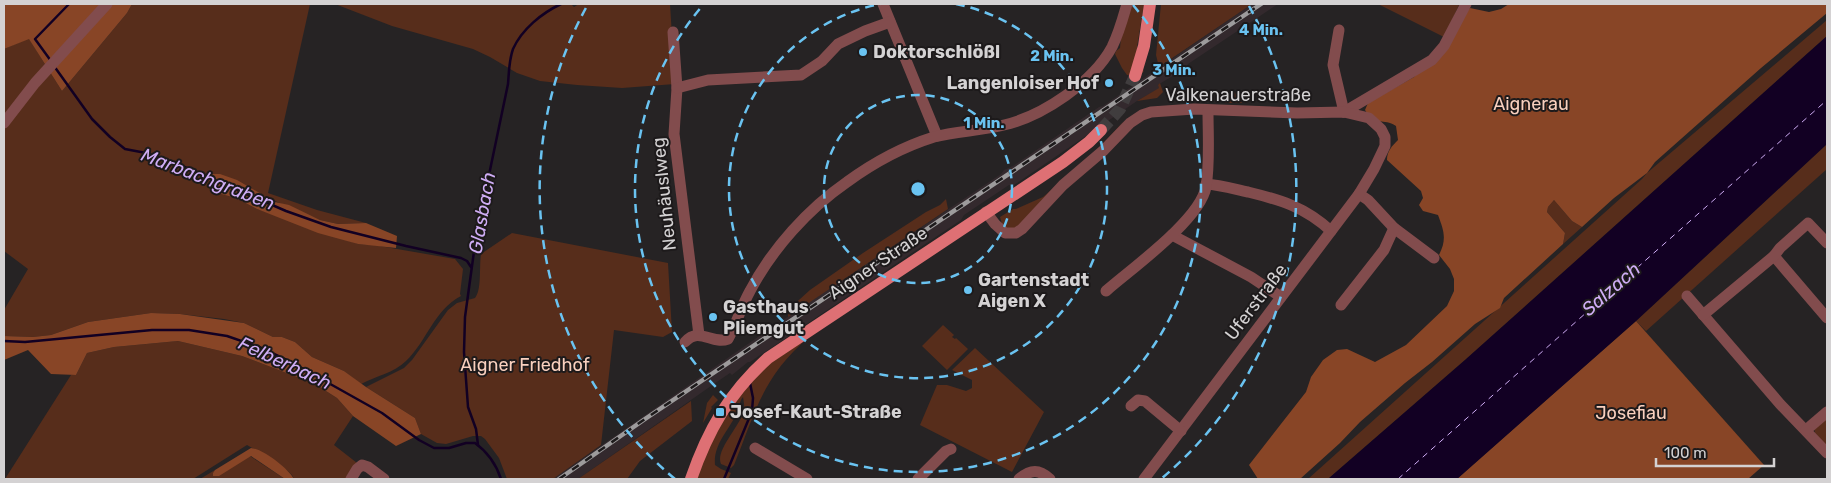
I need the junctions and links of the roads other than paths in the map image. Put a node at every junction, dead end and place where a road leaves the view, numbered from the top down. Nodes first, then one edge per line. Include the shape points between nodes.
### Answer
1 (107, 4) edge
2 (883, 4) edge
3 (1126, 4) edge
4 (1150, 4) edge
5 (1466, 4) edge
6 (890, 22) junction
7 (1339, 30) dead end
8 (673, 32) dead end
9 (1135, 76) tunnel mouth
10 (677, 88) junction
11 (1368, 98) junction
12 (1208, 110) junction
13 (1344, 112) junction
14 (1368, 118) junction
15 (4, 123) edge
16 (1101, 130) tunnel mouth
17 (937, 136) junction
18 (1206, 184) junction
19 (1359, 194) junction
20 (986, 212) junction
21 (1394, 228) junction
22 (1331, 231) junction
23 (1172, 235) junction
24 (1827, 243) edge
25 (1774, 256) junction
26 (1434, 258) dead end
27 (1106, 291) dead end
28 (1687, 296) dead end
29 (1281, 297) junction
30 (1341, 305) dead end
31 (1703, 315) junction
32 (1827, 318) edge
33 (699, 335) junction
34 (685, 342) dead end
35 (1131, 406) dead end
36 (1827, 412) edge
37 (1806, 430) junction
38 (1181, 431) junction
39 (755, 448) dead end
40 (951, 449) dead end
41 (1827, 452) edge
42 (351, 479) edge
43 (384, 479) edge
44 (692, 479) edge
45 (807, 479) edge
46 (918, 479) edge
47 (1019, 479) edge
48 (1050, 479) edge
49 (1144, 479) edge

1 - 15 street via 20,100
2 - 6 street
3 - 17 street via 1120,28 1107,54 1060,99 1006,125
4 - 9 main road via 1144,46
5 - 11 street via 1439,54 1423,67
6 - 10 street via 838,44 822,62 801,75 708,80
6 - 17 street
7 - 13 street, Valkenauerstraße via 1333,65
8 - 10 street, Neuhäuslweg
10 - 33 street, Neuhäuslweg via 674,134
11 - 13 street
11 - 14 street via 1363,110
12 - 13 street, Valkenauerstraße
12 - 18 street
12 - 20 street, Valkenauerstraße via 1151,112 1136,118 1016,233 1006,233
13 - 14 street
14 - 19 street, Uferstraße via 1381,129 1385,146
16 - 20 main road, Aigner Straße via 1080,150
17 - 33 street via 898,151 833,192 770,259 749,292 728,339 721,341
18 - 22 street via 1284,202 1312,216
18 - 23 street via 1198,204
19 - 21 street
19 - 22 street, Uferstraße
20 - 44 main road, Aigner Straße via 781,348 756,369 730,399 711,429
21 - 26 street
21 - 30 street via 1384,250
22 - 29 street, Uferstraße
23 - 27 street
23 - 29 street via 1251,277
24 - 25 street via 1808,223
25 - 31 street
25 - 32 street
28 - 31 street
29 - 38 street, Uferstraße
31 - 37 street
33 - 34 street
35 - 38 street via 1138,400 1145,401
36 - 37 street
37 - 41 street
38 - 49 street, Uferstraße
39 - 45 street
40 - 46 street
42 - 43 street via 362,465
47 - 48 street via 1036,471

